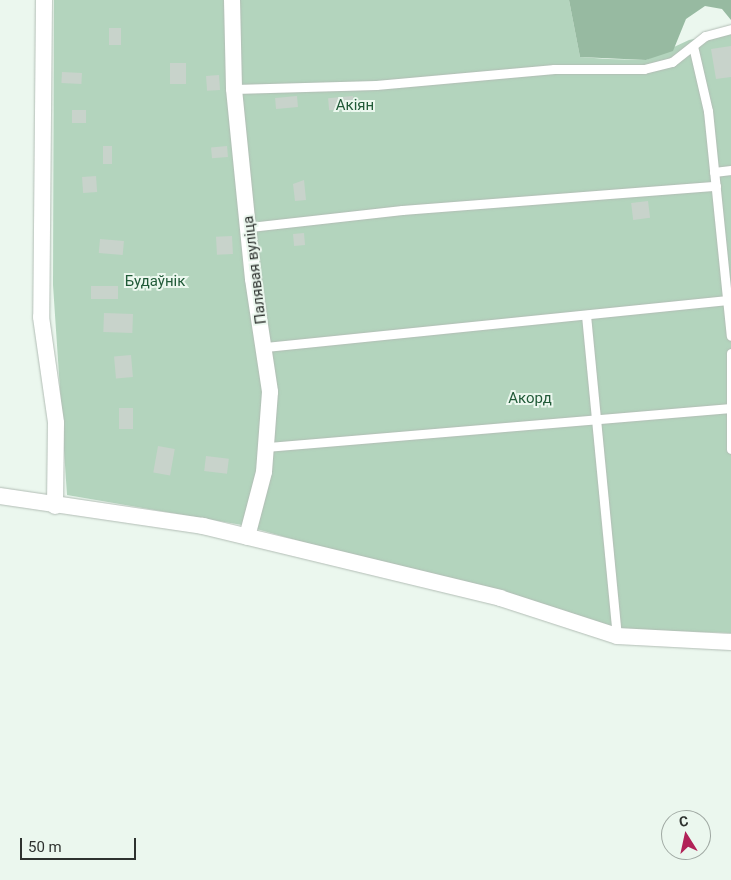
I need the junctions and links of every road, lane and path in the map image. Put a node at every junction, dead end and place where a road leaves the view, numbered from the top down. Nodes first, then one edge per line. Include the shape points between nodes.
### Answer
1 (44, 0) edge
2 (232, 0) edge
3 (731, 29) edge
4 (693, 46) junction
5 (234, 89) junction
6 (731, 170) edge
7 (714, 172) junction
8 (716, 186) junction
9 (250, 227) junction
10 (729, 301) edge
11 (586, 315) junction
12 (731, 336) edge
13 (265, 347) junction
14 (731, 353) edge
15 (729, 408) junction
16 (598, 420) junction
17 (267, 447) junction
18 (731, 449) edge
19 (0, 496) edge
20 (55, 506) junction
21 (247, 537) junction
22 (617, 636) junction
23 (731, 642) edge

1 - 20 street via 40,317 56,423
2 - 5 street, Палявая вуліца
3 - 4 lane via 705,36
4 - 5 lane via 672,62 617,72 554,69 376,85
4 - 7 lane via 708,111
5 - 9 street, Палявая вуліца
6 - 7 lane
7 - 8 lane
8 - 9 lane via 402,210
8 - 10 lane
9 - 13 street, Палявая вуліца
10 - 11 lane
10 - 12 lane
11 - 13 lane
11 - 16 lane
13 - 17 street, Палявая вуліца via 270,392
14 - 15 lane
15 - 16 lane
15 - 18 lane
16 - 17 lane
16 - 22 lane
17 - 21 street, Палявая вуліца
19 - 20 street
20 - 21 street via 177,522
21 - 22 street via 500,598
22 - 23 street

